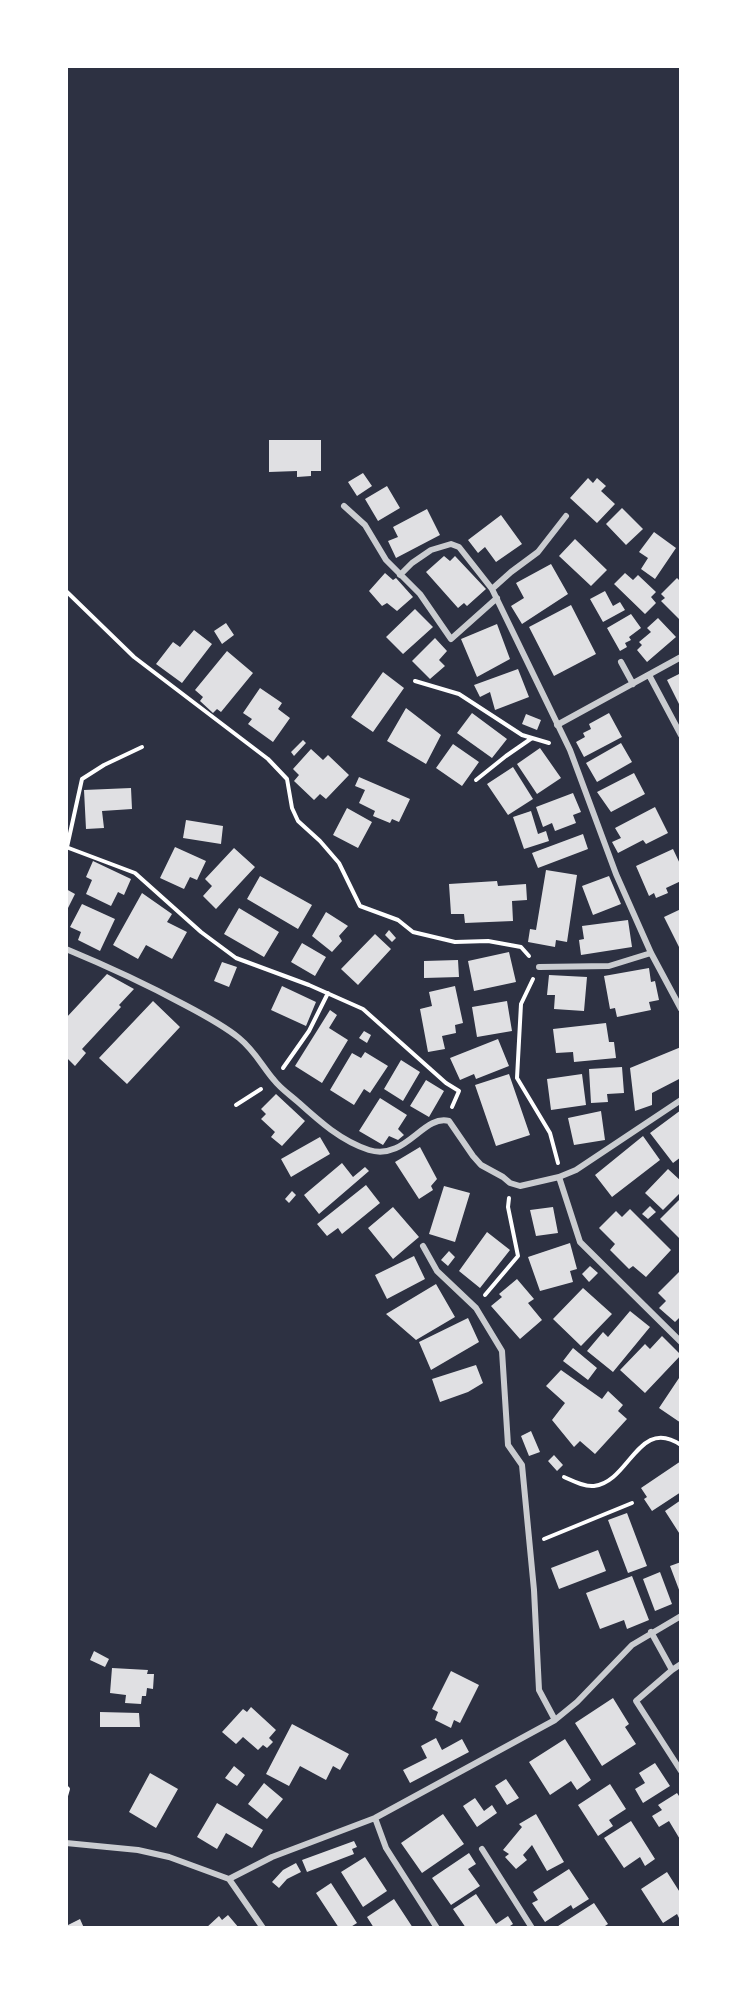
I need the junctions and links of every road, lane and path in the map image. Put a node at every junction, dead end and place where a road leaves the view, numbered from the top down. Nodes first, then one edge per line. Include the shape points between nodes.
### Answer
1 (344, 506) dead end
2 (566, 516) dead end
3 (400, 574) junction
4 (492, 589) junction
5 (66, 591) edge
6 (497, 598) junction
7 (681, 657) edge
8 (621, 662) dead end
9 (648, 675) junction
10 (415, 681) dead end
11 (633, 684) junction
12 (557, 725) junction
13 (681, 735) edge
14 (532, 738) junction
15 (142, 747) dead end
16 (570, 750) junction
17 (476, 780) dead end
18 (66, 847) edge
19 (66, 949) edge
20 (651, 953) junction
21 (539, 967) junction
22 (328, 993) junction
23 (681, 1009) edge
24 (274, 1081) junction
25 (681, 1100) edge
26 (236, 1105) dead end
27 (446, 1120) junction
28 (559, 1177) junction
29 (510, 1183) junction
30 (423, 1246) dead end
31 (476, 1308) junction
32 (681, 1342) edge
33 (681, 1445) edge
34 (564, 1477) dead end
35 (632, 1503) dead end
36 (530, 1545) junction
37 (681, 1616) edge
38 (651, 1632) junction
39 (681, 1664) edge
40 (672, 1670) junction
41 (555, 1720) junction
42 (681, 1772) edge
43 (66, 1787) edge
44 (66, 1796) edge
45 (375, 1818) junction
46 (66, 1843) edge
47 (483, 1849) dead end
48 (230, 1879) junction
49 (263, 1928) edge
50 (437, 1928) edge
51 (532, 1928) edge

1 - 3 street via 365,525 386,561
2 - 4 street via 538,552
3 - 4 street via 430,549 451,544 459,548
3 - 6 street via 420,594 451,639
4 - 6 street
5 - 21 path via 134,657 268,759 287,779 298,821 339,864 360,906 398,920 413,932 455,942 521,946
6 - 12 street
7 - 9 street
8 - 11 street
9 - 11 street
9 - 13 street
10 - 14 path via 459,694
11 - 12 street
12 - 16 street
14 - 16 path
14 - 17 path
15 - 18 path via 82,779
16 - 20 street via 616,874
18 - 22 path via 135,873 236,958
19 - 24 street via 133,978 223,1026 259,1058
20 - 21 street via 609,966
20 - 23 street
21 - 28 path via 521,1004 517,1078 550,1133
22 - 24 path via 309,1031
22 - 27 path via 363,1009 459,1091
24 - 26 path
24 - 27 street via 333,1132 370,1150 396,1149 435,1120
25 - 28 street via 576,1170
27 - 29 street via 481,1165
28 - 29 street via 520,1186
28 - 32 street via 580,1242
29 - 31 path via 508,1207 518,1256
30 - 31 street via 437,1271
31 - 36 street via 502,1351 508,1446 522,1465
33 - 34 path via 665,1437 652,1438 611,1478 595,1486
35 - 36 path
36 - 41 street via 539,1690
37 - 38 street
38 - 40 street
38 - 41 street via 632,1645
39 - 40 street
40 - 42 street via 636,1701
41 - 45 street
43 - 44 path
45 - 48 street via 272,1857
45 - 50 street via 386,1848
46 - 48 street via 138,1850
47 - 51 street
48 - 49 street

